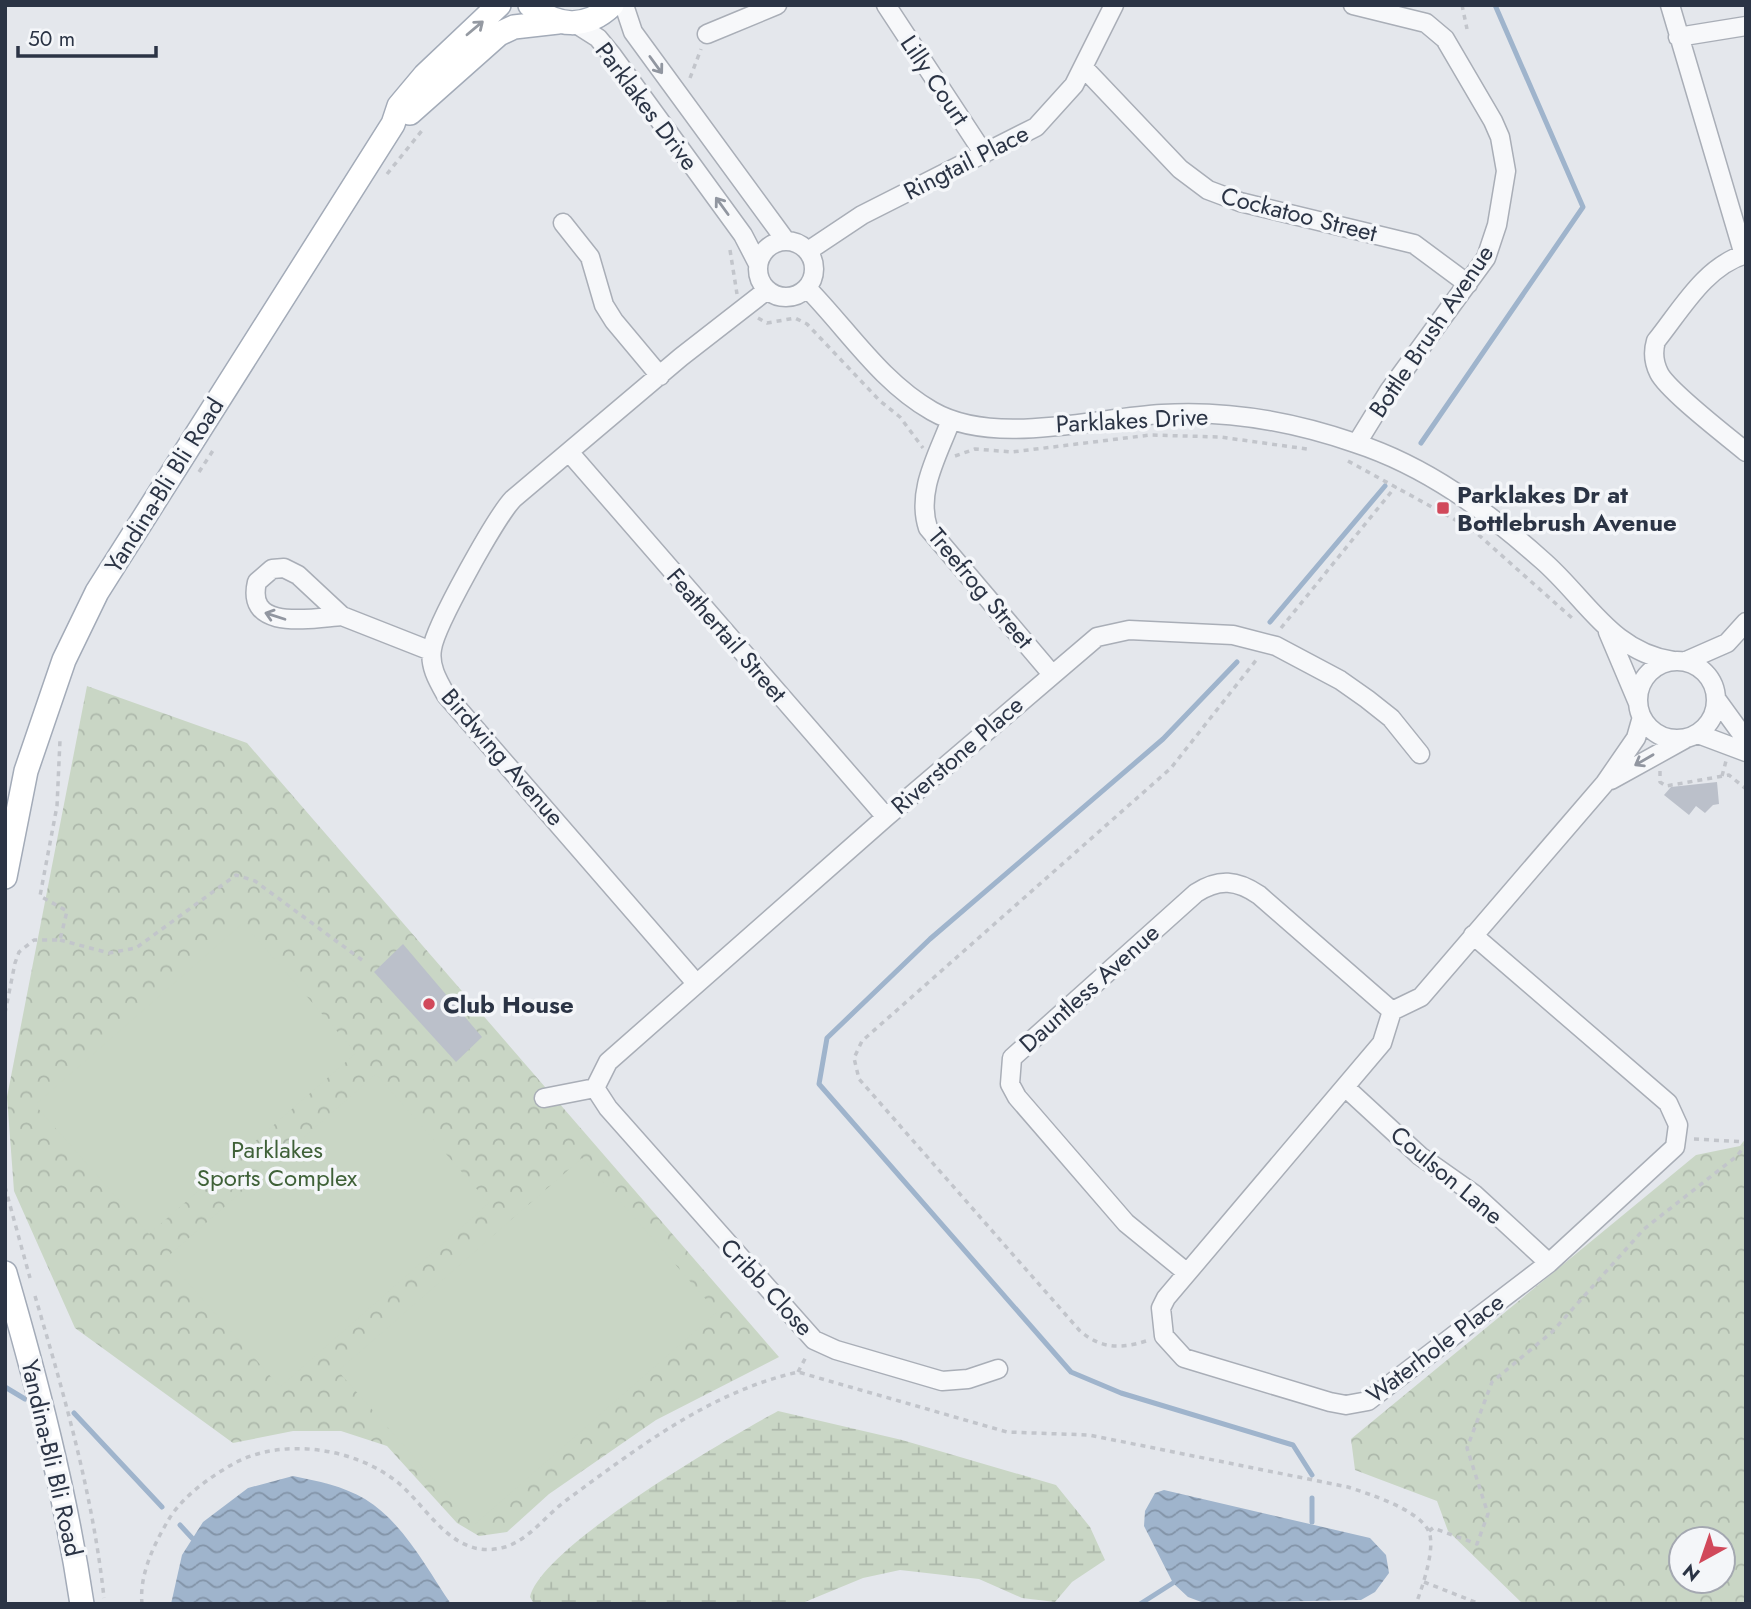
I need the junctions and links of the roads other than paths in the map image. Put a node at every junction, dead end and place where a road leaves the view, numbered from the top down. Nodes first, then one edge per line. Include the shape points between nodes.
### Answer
1 (499, 5) edge
2 (530, 5) edge
3 (612, 5) edge
4 (624, 5) edge
5 (777, 5) edge
6 (886, 5) edge
7 (1114, 5) edge
8 (1353, 5) edge
9 (1670, 5) edge
10 (567, 23) junction
11 (1746, 26) edge
12 (707, 34) road end
13 (1678, 37) junction
14 (1084, 68) junction
15 (393, 124) junction
16 (984, 154) junction
17 (563, 223) dead end
18 (786, 241) junction
19 (808, 251) junction
20 (1745, 254) edge
21 (758, 264) junction
22 (1468, 284) junction
23 (808, 289) junction
24 (767, 290) junction
25 (660, 376) junction
26 (951, 419) junction
27 (1357, 443) junction
28 (569, 452) junction
29 (1746, 452) edge
30 (342, 616) junction
31 (1746, 622) edge
32 (1608, 632) junction
33 (1727, 643) junction
34 (431, 651) junction
35 (1680, 661) junction
36 (1052, 673) junction
37 (1716, 693) junction
38 (1640, 711) junction
39 (1692, 737) junction
40 (1746, 740) edge
41 (1420, 754) dead end
42 (1741, 759) edge
43 (1605, 783) junction
44 (886, 817) junction
45 (5, 877) edge
46 (1473, 935) junction
47 (696, 983) junction
48 (1392, 1011) junction
49 (1345, 1087) junction
50 (595, 1088) junction
51 (544, 1098) dead end
52 (1549, 1262) junction
53 (1186, 1272) junction
54 (5, 1273) edge
55 (998, 1369) dead end
56 (82, 1604) edge

15 -> 1 main road, Yandina-Bli Bli Road via 399,106 425,75
2 - 10 main road via 542,16
3 - 10 main road via 590,20
4 -> 18 street, Parklakes Drive via 633,32
5 - 12 street
6 - 16 street, Lilly Court
7 - 14 street, Ringtail Place
8 - 22 street, Bottle Brush Avenue via 1416,20 1436,30 1455,52 1500,137 1506,171 1497,225 1486,258
9 - 13 street
10 - 15 main road via 522,25 499,34
21 -> 10 street, Parklakes Drive via 743,235 612,55 598,38
11 - 13 street
13 - 20 street
14 - 16 street, Ringtail Place via 1048,116 1019,138
14 - 22 street, Cockatoo Street via 1180,169 1208,190 1414,244
15 - 45 main road, Yandina-Bli Bli Road via 82,621 26,771
16 - 19 street, Ringtail Place via 862,215
17 - 25 street via 590,257 604,305 614,321
18 - 19 street
18 - 21 street via 770,245
19 - 23 street via 814,268
20 - 29 street via 1709,275 1656,341 1654,350 1664,381
21 - 24 street via 759,278
22 - 27 street, Bottle Brush Avenue via 1389,391
23 - 24 street via 789,297
23 - 26 street, Parklakes Drive via 890,380 911,398
24 - 25 street
25 - 28 street
26 - 27 street, Parklakes Drive via 1015,429 1163,414 1210,414 1296,427
26 - 36 street, Treefrog Street via 925,490 922,509 928,528
27 - 32 street, Parklakes Drive via 1416,468 1467,499 1544,561
28 - 34 street via 505,507
28 - 44 street, Feathertail Street
30 -> 30 street via 273,618 256,601 257,582 263,573 284,568 298,575
30 - 34 street
31 - 33 street
32 - 35 street, Parklakes Drive via 1654,658
32 - 38 street, Parklakes Drive
33 - 35 street
33 - 37 street
34 - 47 street, Birdwing Avenue via 446,695
35 - 37 street via 1708,675
35 - 38 street via 1651,671 1639,692
36 - 41 street, Riverstone Place via 1086,643 1111,631 1258,639 1367,699 1391,718
36 - 44 street, Riverstone Place
37 - 39 street via 1708,725
37 - 40 street
38 - 39 street via 1659,735
38 - 43 street via 1636,738
39 - 42 street
39 -> 43 street
43 - 46 street
44 - 47 street, Riverstone Place
46 - 48 street via 1421,997
46 - 52 street, Waterhole Place via 1674,1112 1678,1138 1668,1156
47 - 50 street, Riverstone Place via 608,1062
48 - 49 street, Waterhole Place via 1382,1043
48 - 53 street, Dauntless Avenue via 1259,895 1222,882 1196,893 1012,1058 1008,1072 1017,1097 1126,1223
49 - 52 street, Coulson Lane via 1420,1156 1474,1194
49 - 53 street, Waterhole Place
50 - 51 street
50 - 55 street, Cribb Close via 814,1340 942,1381
52 - 53 street, Waterhole Place via 1382,1393 1346,1405 1184,1358 1164,1336 1160,1323 1161,1308
54 - 56 main road, Yandina-Bli Bli Road via 41,1395 70,1522

